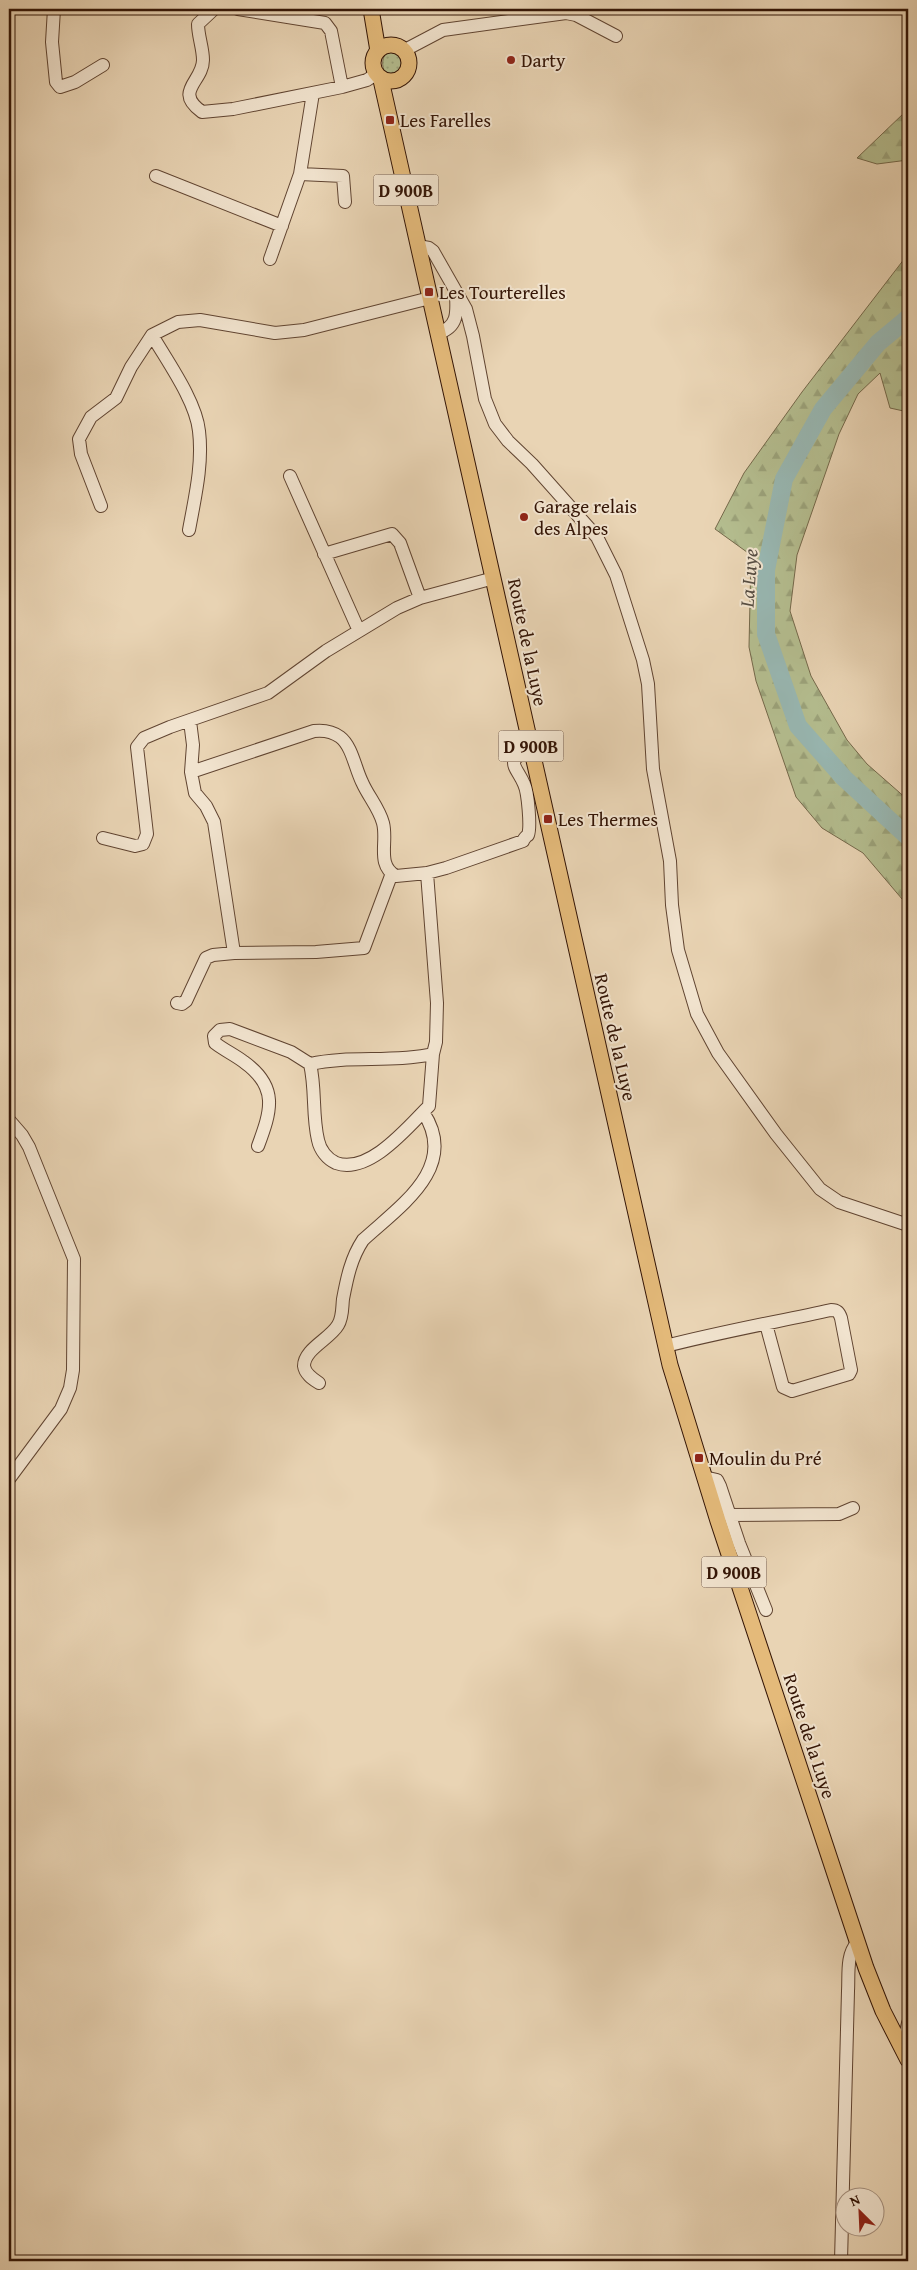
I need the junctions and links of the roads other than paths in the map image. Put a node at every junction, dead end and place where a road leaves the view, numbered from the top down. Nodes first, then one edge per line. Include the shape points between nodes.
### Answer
1 (54, 9) edge
2 (214, 9) edge
3 (238, 9) edge
4 (371, 10) edge
5 (616, 36) dead end
6 (400, 47) junction
7 (378, 51) junction
8 (102, 65) dead end
9 (379, 77) junction
10 (400, 78) junction
11 (342, 87) junction
12 (313, 93) junction
13 (395, 134) junction
14 (300, 174) junction
15 (156, 176) dead end
16 (345, 202) dead end
17 (282, 226) junction
18 (418, 246) junction
19 (270, 259) dead end
20 (456, 291) junction
21 (430, 298) junction
22 (438, 333) junction
23 (152, 335) junction
24 (290, 476) dead end
25 (101, 506) dead end
26 (189, 530) dead end
27 (324, 554) junction
28 (494, 578) junction
29 (420, 598) junction
30 (359, 631) junction
31 (190, 721) junction
32 (532, 750) junction
33 (191, 772) junction
34 (103, 838) dead end
35 (392, 873) junction
36 (426, 873) junction
37 (234, 953) junction
38 (177, 1003) dead end
39 (433, 1054) junction
40 (310, 1064) junction
41 (423, 1112) junction
42 (9, 1120) edge
43 (258, 1146) dead end
44 (908, 1225) edge
45 (766, 1324) junction
46 (670, 1344) junction
47 (319, 1383) dead end
48 (704, 1477) junction
49 (9, 1479) edge
50 (853, 1508) dead end
51 (728, 1515) junction
52 (766, 1610) dead end
53 (857, 1943) junction
54 (908, 2023) edge
55 (905, 2051) edge
56 (841, 2261) edge

1 - 8 street via 52,42 56,82 60,87 75,82
2 - 12 street via 198,24 203,63 190,86 195,107 210,113
3 - 11 street via 326,23 331,31
4 - 6 main road
4 - 7 main road
5 - 6 street via 566,12 442,30
6 - 7 main road via 383,47
6 - 10 main road via 408,59 408,68
7 - 9 main road via 374,61
9 - 10 main road via 389,82
9 - 11 street
9 - 13 main road, Route de la Luye / D 900B
10 - 13 main road, Route de la Luye / D 900B
11 - 12 street
12 - 14 street
13 - 18 main road, Route de la Luye / D 900B
14 - 16 street via 343,176
14 - 17 street
15 - 17 street
17 - 19 street
18 - 20 street via 433,251
18 - 21 main road, Route de la Luye / D 900B
20 - 22 street via 456,320 449,329
20 - 44 street via 471,327 485,399 495,424 597,537 616,575 648,684 654,769 670,860 678,950 698,1014 718,1053 820,1189 839,1202
21 - 22 main road, Route de la Luye / D 900B
21 - 23 street via 304,330 276,333 200,320 178,322
22 - 28 main road, Route de la Luye / D 900B
23 - 25 street via 116,398 91,417 79,439 81,454
23 - 26 street via 188,396 199,429 199,477
24 - 27 street
27 - 29 street via 392,534 400,543
27 - 30 street
28 - 29 street
28 - 32 main road, Route de la Luye / D 900B
29 - 30 street
30 - 31 street via 268,693
31 - 33 street via 193,744
31 - 34 street via 144,738 137,746 147,834 143,844 135,846
32 - 36 street via 519,755 514,762 527,792 529,829 523,841
32 - 46 main road, Route de la Luye / D 900B via 644,1246
33 - 35 street via 314,731 323,730 340,737 381,814 386,840 385,865
33 - 37 street via 195,793 214,822
35 - 36 street via 396,876
35 - 37 street via 364,948
36 - 39 street via 437,1003
37 - 38 street via 206,958 186,1001
39 - 40 street via 417,1058 327,1060
39 - 41 street via 429,1106
40 - 41 street via 318,1143 331,1161 357,1165 372,1158
40 - 43 street via 291,1052 230,1029 220,1030 214,1036 214,1043 254,1069 264,1081 270,1099 267,1123
41 - 47 street via 431,1124 436,1142 435,1157 428,1174 407,1199 358,1248 347,1275 341,1318 330,1336 306,1357 304,1367 307,1374
42 - 49 street via 29,1147 72,1250 75,1270 70,1388 61,1409
45 - 45 street via 836,1310 841,1318 851,1370 849,1374 787,1390 783,1387
45 - 46 street
46 - 48 main road, Route de la Luye / D 900B
48 - 51 street via 717,1480
48 - 53 main road, Route de la Luye / D 900B
50 - 51 street via 839,1514
51 - 52 street
53 - 55 main road, Route de la Luye / D 900B via 883,2011
53 - 56 street via 850,1960
54 - 55 street

